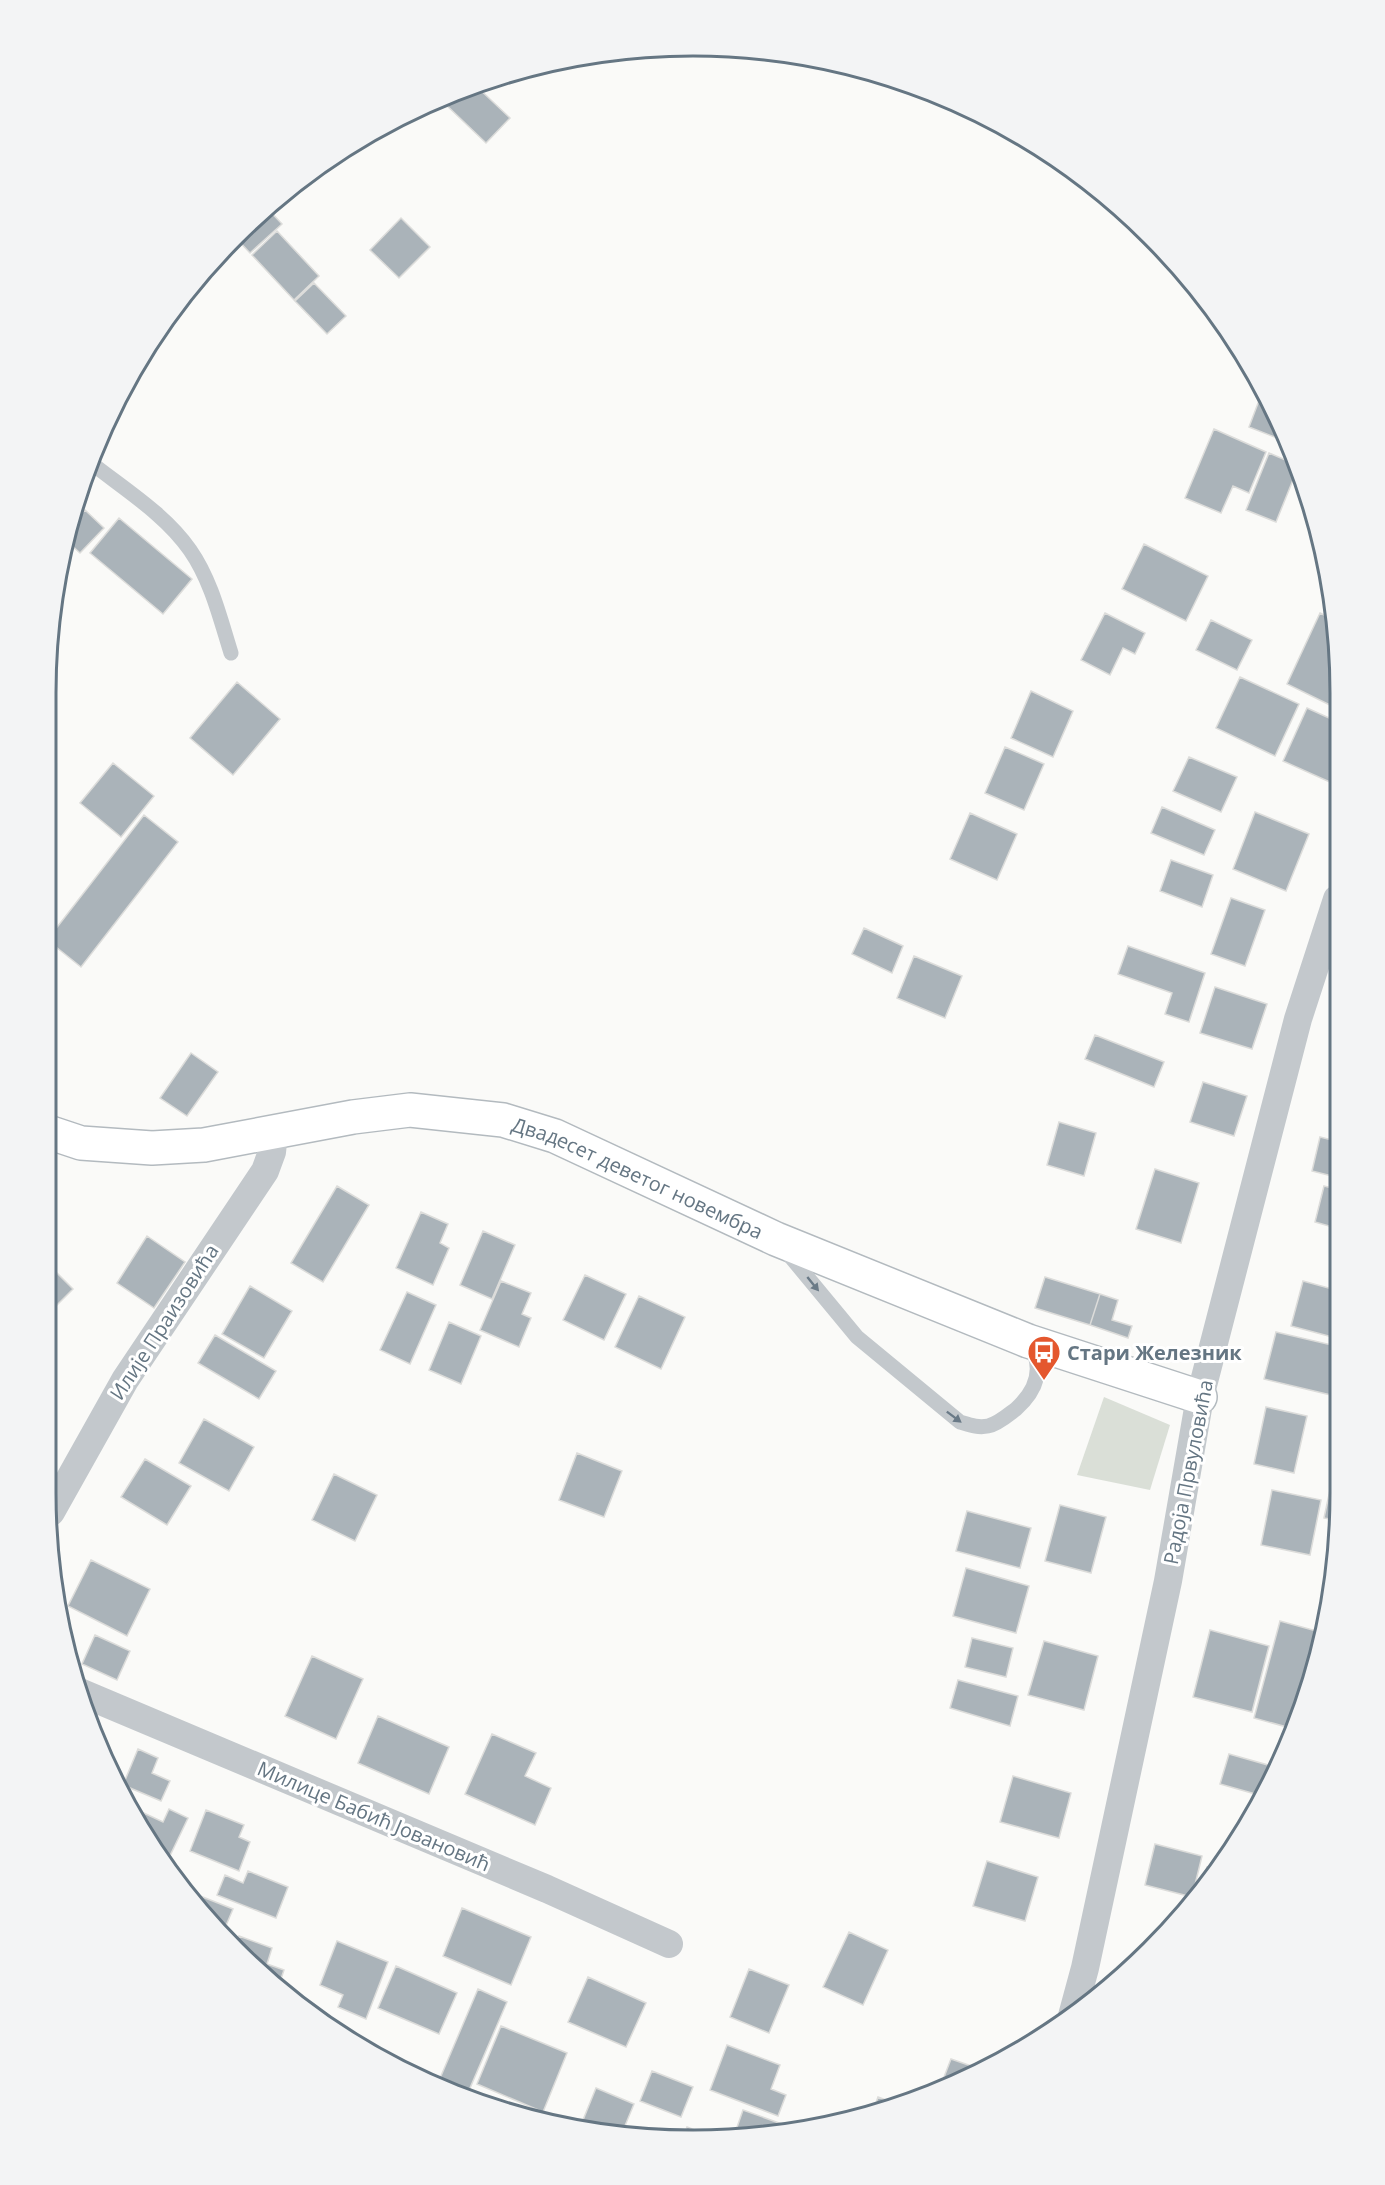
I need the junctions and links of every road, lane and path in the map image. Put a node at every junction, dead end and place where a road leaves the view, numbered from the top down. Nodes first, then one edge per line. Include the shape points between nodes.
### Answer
1 (97, 467) edge
2 (231, 652) dead end
3 (1330, 923) edge
4 (274, 1133) junction
5 (56, 1135) edge
6 (776, 1239) junction
7 (1028, 1341) junction
8 (1200, 1397) junction
9 (56, 1503) edge
10 (89, 1696) edge
11 (669, 1944) dead end
12 (1076, 2001) edge

1 - 2 lane via 172,527 191,551 211,590
3 - 8 street, Радоја Првуловића via 1298,1019
4 - 5 street, Двадесет деветог новембра via 204,1145 152,1148 81,1143
4 - 6 street, Двадесет деветог новембра via 410,1110 503,1120 555,1136
4 - 9 street, Илије Праизовића via 265,1171 125,1380
6 - 7 street, Двадесет деветог новембра
6 -> 7 lane via 856,1337 960,1422 990,1426 1024,1401 1037,1378 1036,1353
7 - 8 street, Двадесет деветог новембра
8 - 12 street, Радоја Првуловића via 1168,1581
10 - 11 street, Милице Бабић Јовановић

